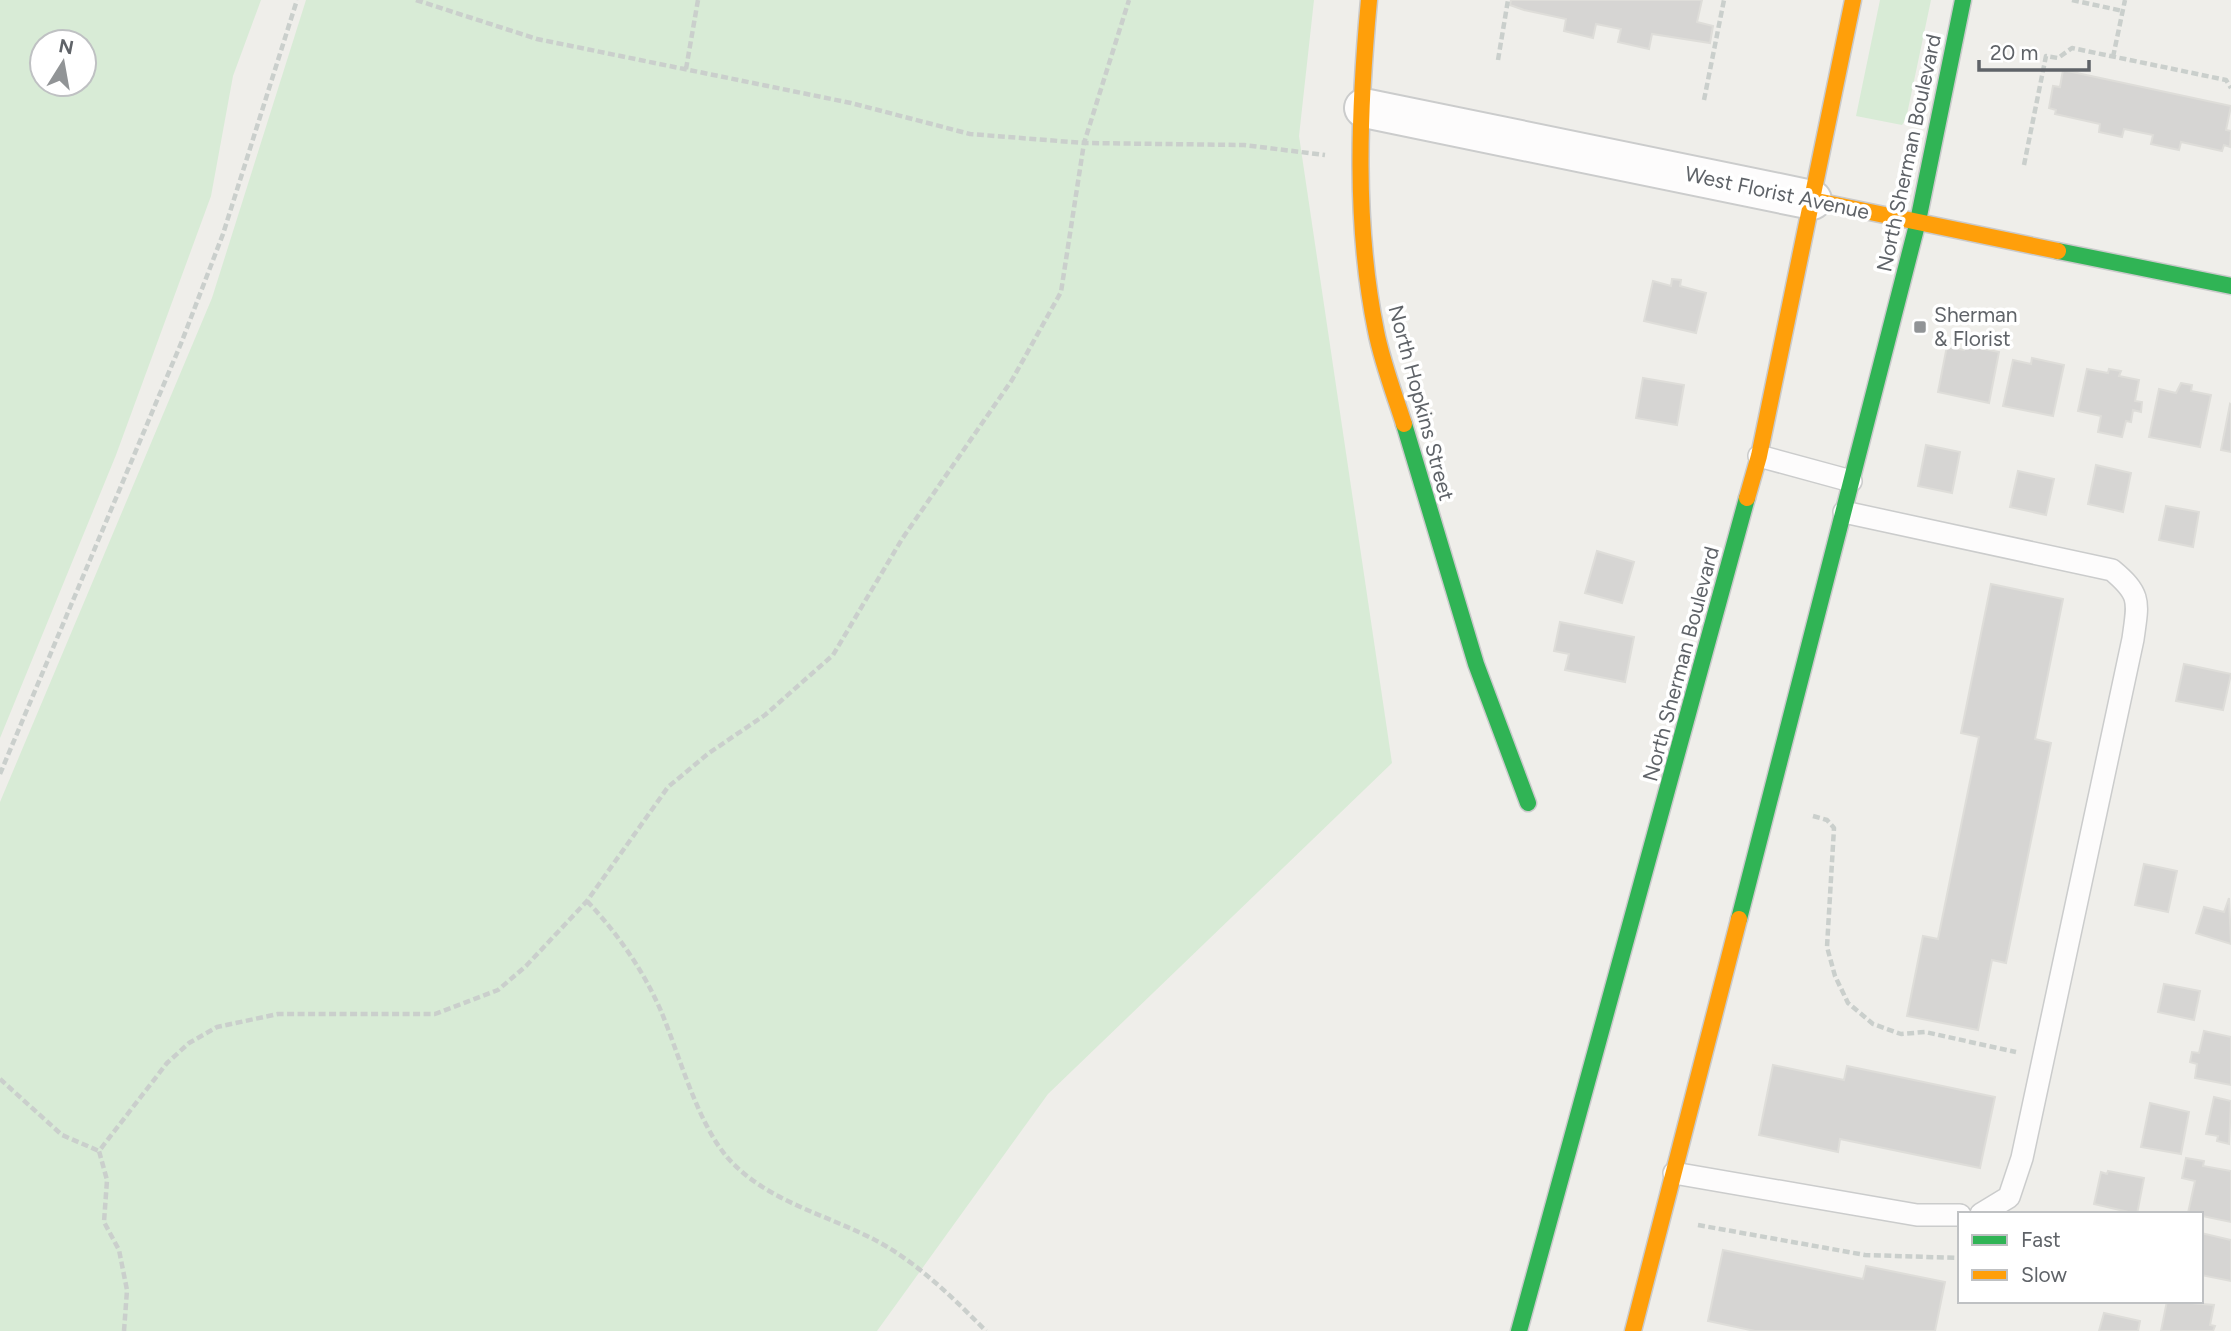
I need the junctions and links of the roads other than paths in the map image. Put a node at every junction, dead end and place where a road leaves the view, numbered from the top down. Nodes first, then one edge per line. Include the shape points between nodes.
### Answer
1 (1369, 0) edge
2 (1853, 0) edge
3 (1963, 0) edge
4 (1364, 107) junction
5 (1812, 200) junction
6 (1918, 221) junction
7 (2231, 286) edge
8 (1759, 456) junction
9 (1851, 481) junction
10 (1844, 512) junction
11 (1528, 803) dead end
12 (1674, 1173) junction
13 (1984, 1212) edge
14 (1958, 1215) edge
15 (1519, 1331) edge
16 (1633, 1331) edge

1 - 4 main road, North Hopkins Street
2 - 5 main road, North Sherman Boulevard
3 - 6 main road, North Sherman Boulevard
4 - 5 street, West Florist Avenue
4 - 11 main road, North Hopkins Street via 1367,275 1376,332 1476,664
5 - 6 main road, West Florist Avenue
5 - 8 main road, North Sherman Boulevard
6 - 7 main road, West Florist Avenue
6 - 9 main road, North Sherman Boulevard
8 - 9 lane
8 - 15 main road, North Sherman Boulevard
9 - 10 main road, North Sherman Boulevard
10 - 12 main road, North Sherman Boulevard
10 - 13 lane via 2112,570 2133,587 2137,609 2133,639 2022,1158 2009,1197
12 - 14 lane via 1917,1215
12 - 16 main road, North Sherman Boulevard

